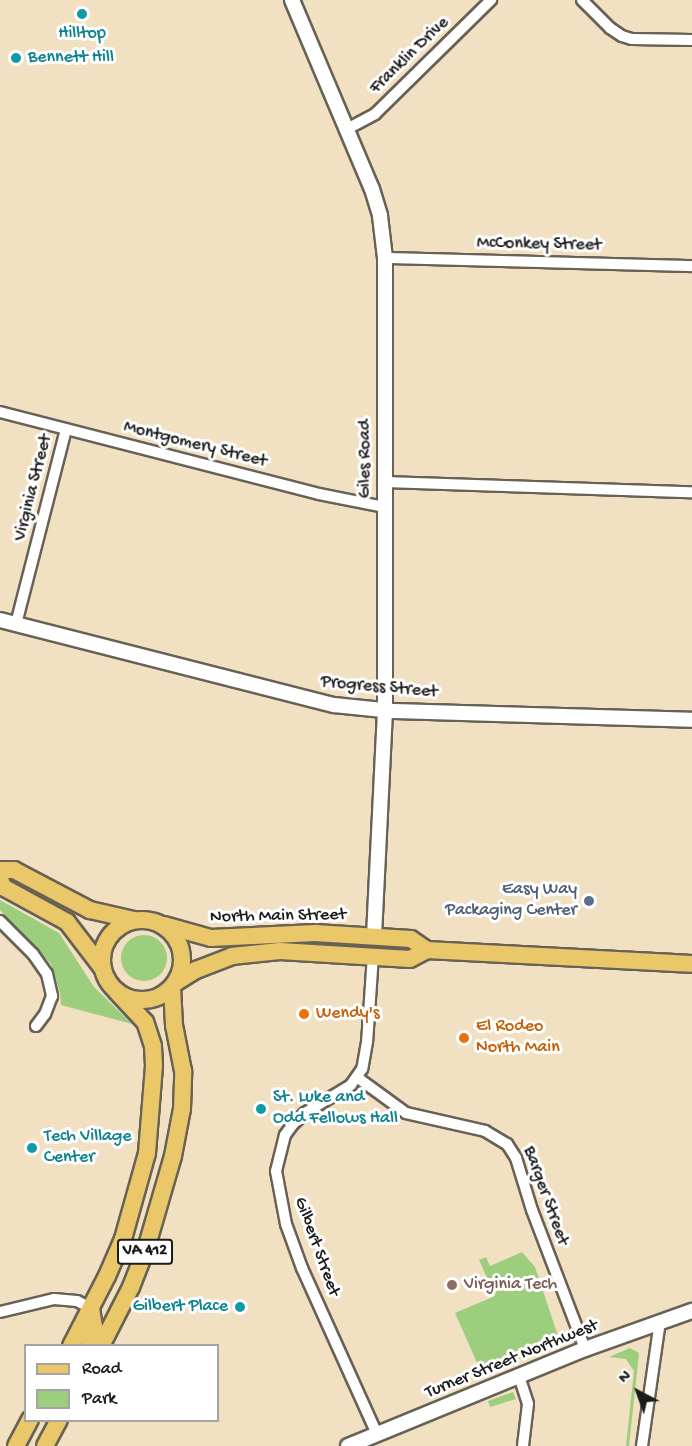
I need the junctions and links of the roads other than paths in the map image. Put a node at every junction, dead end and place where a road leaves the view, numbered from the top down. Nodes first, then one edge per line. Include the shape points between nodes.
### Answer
1 (292, 0) edge
2 (491, 0) edge
3 (582, 0) edge
4 (692, 40) edge
5 (347, 129) junction
6 (385, 258) junction
7 (692, 266) edge
8 (0, 412) edge
9 (66, 429) junction
10 (383, 482) junction
11 (692, 492) edge
12 (384, 507) junction
13 (0, 620) edge
14 (16, 624) junction
15 (385, 711) junction
16 (692, 720) edge
17 (0, 870) edge
18 (0, 879) edge
19 (134, 920) junction
20 (0, 921) edge
21 (164, 925) junction
22 (374, 936) junction
23 (427, 950) junction
24 (340, 954) junction
25 (373, 956) junction
26 (692, 964) edge
27 (103, 969) junction
28 (174, 985) junction
29 (116, 991) junction
30 (36, 1026) dead end
31 (358, 1078) junction
32 (123, 1239) junction
33 (91, 1308) junction
34 (692, 1311) edge
35 (0, 1312) edge
36 (660, 1321) junction
37 (112, 1325) junction
38 (72, 1344) edge
39 (90, 1344) edge
40 (101, 1344) edge
41 (585, 1349) junction
42 (519, 1376) junction
43 (29, 1422) edge
44 (58, 1422) edge
45 (377, 1434) junction
46 (16, 1446) edge
47 (45, 1446) edge
48 (348, 1446) edge
49 (523, 1446) edge
50 (642, 1446) edge

1 - 5 street, Giles Road
2 - 5 street, Franklin Drive via 375,114
3 - 4 street via 622,36
5 - 6 street, Giles Road via 377,204
6 - 7 street, McConkey Street
6 - 10 street, Giles Road
8 - 9 street, Montgomery Street
9 - 12 street, Montgomery Street
9 - 14 street, Virginia Street
10 - 11 street
10 - 12 street, Giles Road
12 - 15 street, Giles Road
13 - 14 street, Progress Street
14 - 15 street, Progress Street via 254,687 334,705
15 - 16 street, Progress Street
15 - 22 street, Giles Road
17 - 19 main road via 14,870 99,913
18 - 27 main road via 3,887 67,922
19 - 21 main road
19 - 27 main road via 111,934 102,954
20 - 30 street via 47,974 52,996
21 - 22 main road, North Main Street via 211,938 315,933
21 - 28 main road via 179,943 183,955 182,969
22 - 23 main road, North Main Street via 411,939
22 - 24 main road via 368,944
23 - 25 main road, North Main Street via 410,959
23 - 26 main road, North Main Street
24 - 25 main road, North Main Street
24 - 28 main road, North Main Street via 280,951 232,956 204,966
25 - 31 street via 367,1042
27 - 29 main road
28 - 29 main road via 159,997 142,1000
28 - 37 main road, VA 412 via 174,1025 183,1071 180,1121 161,1204 131,1287
29 - 32 main road, VA 412 via 145,1022 153,1046 154,1066 147,1153
31 - 41 street, Barger Street via 406,1113 485,1131 502,1139 513,1152
31 - 45 street, Gilbert Street via 293,1124 281,1145 276,1171 286,1224 302,1268
32 - 33 main road, VA 412
32 - 37 main road via 117,1277 106,1306
33 - 35 street via 77,1301 54,1299
33 - 38 main road, VA 412
33 - 39 main road via 94,1327
34 - 36 street, Turner Street Northwest
36 - 41 street, Turner Street Northwest
36 - 50 street
37 - 40 main road, VA 412
41 - 42 street, Turner Street Northwest
42 - 45 street, Turner Street Northwest
42 - 49 street via 528,1404
43 - 46 main road
44 - 47 main road
45 - 48 street, Turner Street Northwest

